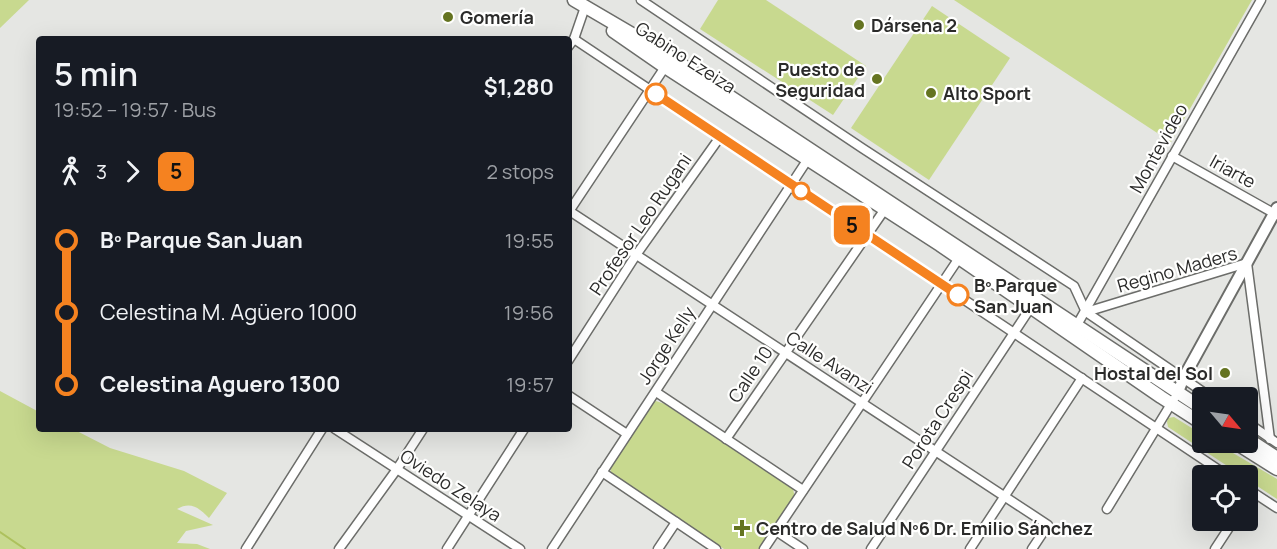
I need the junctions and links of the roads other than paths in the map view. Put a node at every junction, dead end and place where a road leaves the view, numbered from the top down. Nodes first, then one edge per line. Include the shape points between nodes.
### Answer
1 (641, 0) edge
2 (1261, 0) edge
3 (579, 4) edge
4 (572, 38) edge
5 (572, 44) edge
6 (664, 67) junction
7 (649, 89) junction
8 (720, 137) junction
9 (1172, 156) junction
10 (808, 159) junction
11 (791, 184) junction
12 (572, 207) edge
13 (885, 209) junction
14 (1276, 212) edge
15 (572, 214) edge
16 (866, 234) junction
17 (636, 255) junction
18 (959, 258) junction
19 (1247, 263) junction
20 (941, 284) junction
21 (712, 305) junction
22 (1031, 307) junction
23 (1086, 312) junction
24 (1077, 325) junction
25 (1014, 333) junction
26 (785, 352) junction
27 (572, 355) edge
28 (1184, 377) junction
29 (1082, 378) junction
30 (1197, 387) edge
31 (656, 392) junction
32 (1178, 392) junction
33 (572, 398) edge
34 (1192, 402) edge
35 (862, 403) junction
36 (1171, 404) junction
37 (1192, 417) edge
38 (1277, 427) edge
39 (1157, 428) junction
40 (320, 432) edge
41 (340, 432) edge
42 (421, 432) edge
43 (522, 432) edge
44 (1258, 432) edge
45 (627, 434) junction
46 (726, 439) junction
47 (1271, 444) edge
48 (936, 451) junction
49 (1252, 453) edge
50 (1277, 458) edge
51 (1212, 465) edge
52 (397, 469) junction
53 (1277, 469) edge
54 (602, 472) junction
55 (803, 490) junction
56 (1005, 496) junction
57 (1258, 498) edge
58 (1277, 508) edge
59 (1107, 509) dead end
60 (468, 515) junction
61 (676, 522) junction
62 (776, 531) junction
63 (1227, 531) edge
64 (246, 549) edge
65 (339, 549) edge
66 (447, 549) edge
67 (520, 549) edge
68 (552, 549) edge
69 (658, 549) edge
70 (717, 549) edge
71 (764, 549) edge
72 (803, 549) edge
73 (872, 549) edge
74 (970, 549) edge
75 (1032, 549) edge
76 (1215, 549) edge

1 - 23 street via 1074,286
2 - 9 street, Montevideo
3 - 4 street
3 - 6 main road, Gabino Ezeiza
3 - 24 main road, Gabino Ezeiza via 661,51
5 - 7 street
6 - 7 street
6 - 10 main road, Gabino Ezeiza
7 - 8 street
7 - 12 street
8 - 11 street
8 - 17 street, Profesor Leo Rugani
9 - 14 street, Iriarte
9 - 23 street, Montevideo
10 - 11 street, Jorge Kelly
10 - 13 main road, Gabino Ezeiza
11 - 16 street
11 - 21 street, Jorge Kelly
13 - 16 street, Calle 10
13 - 18 main road, Gabino Ezeiza
14 - 19 street
15 - 17 street, Calle Avanzi
16 - 20 street
16 - 26 street, Calle 10
17 - 21 street, Calle Avanzi
17 - 27 street, Profesor Leo Rugani
18 - 20 street
18 - 22 main road, Gabino Ezeiza
19 - 23 street, Regino Maders
19 - 28 street
19 - 47 street, Regino Maders
20 - 25 street
20 - 35 street
21 - 26 street, Calle Avanzi
21 - 31 street, Jorge Kelly
22 - 25 street, Porota Crespi
22 - 36 main road, Gabino Ezeiza
23 - 24 street, Montevideo
23 - 28 street
24 - 32 main road, Gabino Ezeiza
25 - 29 street
25 - 48 street, Porota Crespi
26 - 35 street, Calle Avanzi
26 - 46 street, Calle 10
28 - 30 street
28 - 32 street
29 - 39 street
29 - 56 street
31 - 45 street, Jorge Kelly
31 - 46 street
32 - 34 main road, Gabino Ezeiza
32 - 36 street
33 - 45 street
35 - 48 street, Calle Avanzi
35 - 55 street
36 - 37 main road, Gabino Ezeiza
36 - 39 street
38 - 47 street
39 - 51 street
39 - 59 street
40 - 64 street
41 - 52 street, Oviedo Zelaya
42 - 52 street
43 - 60 street
44 - 47 street
45 - 54 street, Jorge Kelly
46 - 55 street
47 - 50 main road
48 - 56 street, Calle Avanzi
48 - 73 street, Porota Crespi
49 - 53 main road
52 - 60 street, Oviedo Zelaya
52 - 65 street
54 - 61 street
54 - 68 street, Jorge Kelly
55 - 62 street
56 - 74 street
56 - 75 street, Calle Avanzi via 1048,525
57 - 58 street
60 - 66 street
60 - 67 street, Oviedo Zelaya
61 - 69 street
61 - 70 street
62 - 71 street
62 - 72 street
63 - 76 street

